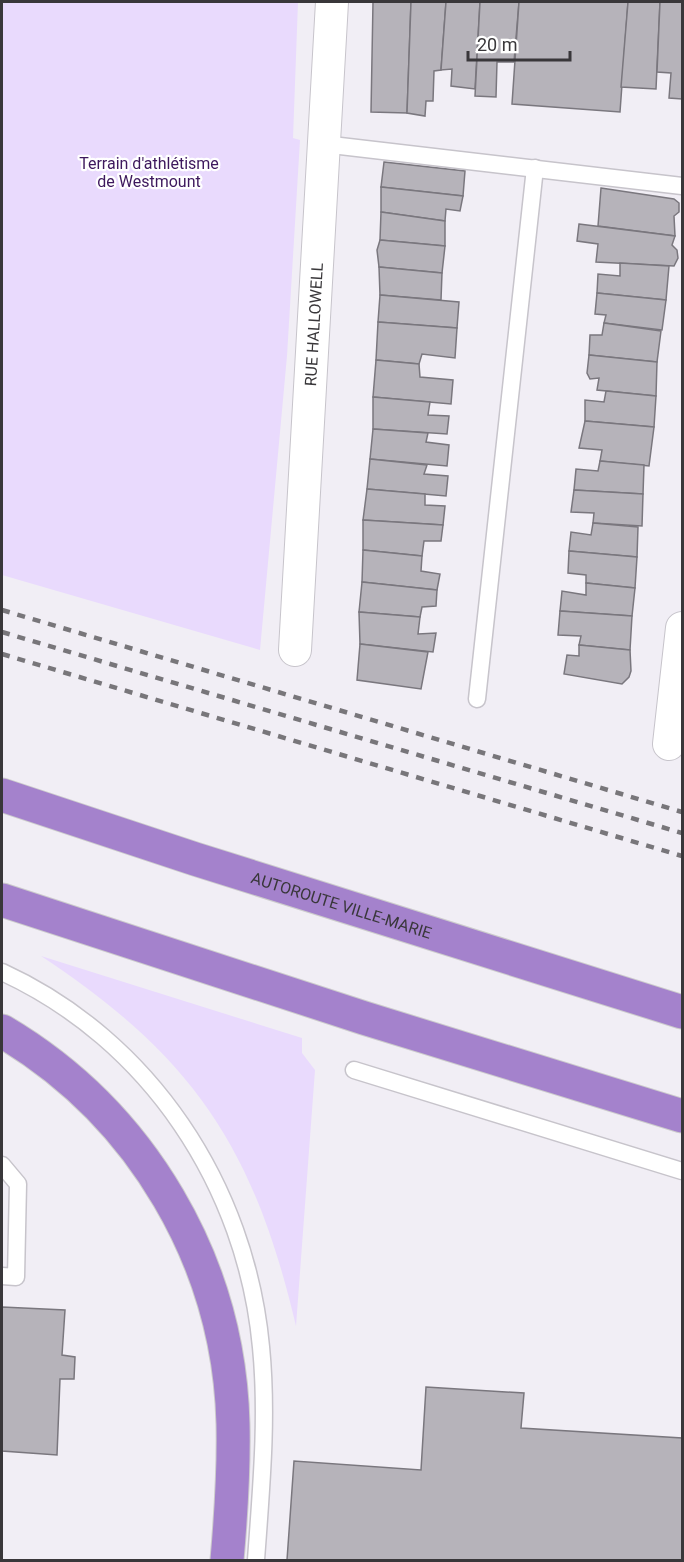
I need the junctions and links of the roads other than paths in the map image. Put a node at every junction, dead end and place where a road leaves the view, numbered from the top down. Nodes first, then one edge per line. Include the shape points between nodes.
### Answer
1 (332, 2) edge
2 (323, 144) junction
3 (535, 168) junction
4 (682, 186) edge
5 (682, 628) edge
6 (296, 650) dead end
7 (477, 699) dead end
8 (669, 744) dead end
9 (2, 795) edge
10 (2, 900) edge
11 (2, 972) edge
12 (682, 1012) edge
13 (2, 1031) edge
14 (354, 1070) dead end
15 (682, 1116) edge
16 (2, 1165) edge
17 (682, 1171) edge
18 (9, 1276) edge
19 (227, 1560) edge
20 (256, 1560) edge

1 - 2 street, RUE HALLOWELL
2 - 3 lane
2 - 6 street, RUE HALLOWELL
3 - 4 lane
3 - 7 lane
5 - 8 street
9 - 12 highway, AUTOROUTE VILLE-MARIE via 195,860
10 - 15 highway
11 - 20 lane via 82,1020 135,1066 195,1145 227,1207 246,1263 262,1348 263,1439
13 - 19 highway via 69,1078 121,1130 164,1189 191,1238 211,1287 230,1387 233,1447
14 - 17 lane
16 - 18 lane via 18,1184

